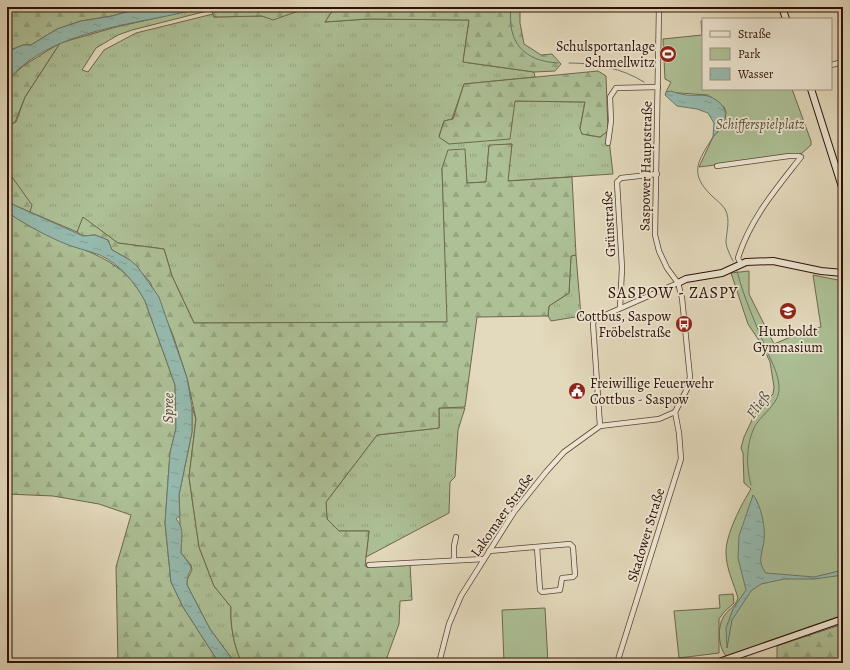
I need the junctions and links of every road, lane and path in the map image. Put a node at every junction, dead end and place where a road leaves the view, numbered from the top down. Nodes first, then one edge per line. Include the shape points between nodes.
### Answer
1 (659, 7) edge
2 (782, 7) edge
3 (786, 18) edge
4 (843, 62) edge
5 (832, 65) edge
6 (658, 87) junction
7 (811, 90) edge
8 (608, 143) dead end
9 (717, 166) dead end
10 (657, 174) junction
11 (843, 190) edge
12 (741, 264) junction
13 (843, 273) edge
14 (678, 283) junction
15 (620, 308) junction
16 (674, 412) junction
17 (600, 426) junction
18 (456, 537) dead end
19 (537, 547) junction
20 (489, 551) junction
21 (484, 559) junction
22 (454, 560) junction
23 (369, 565) dead end
24 (843, 619) edge
25 (438, 663) edge
26 (617, 663) edge
27 (716, 663) edge

1 - 6 street, Saspower Hauptstraße
2 - 3 street
4 - 5 street
6 - 8 street via 616,88 610,97 611,121
6 - 10 street, Saspower Hauptstraße
7 - 11 street
9 - 12 street via 789,156 801,157 764,205 744,238 738,258
10 - 14 street, Saspower Hauptstraße via 656,242 667,268
10 - 15 street, Grünstraße via 621,178 617,182 622,268
12 - 13 street via 773,261 821,272
12 - 14 street via 722,273 686,279
14 - 15 street
14 - 16 street, Saspower Hauptstraße via 682,298 690,377 687,389
15 - 17 street via 599,316 592,324
16 - 17 street, Lakomaer Straße via 659,419
16 - 26 street, Skadower Straße via 681,459
17 - 20 street, Lakomaer Straße via 564,452 528,492
18 - 22 street
19 - 19 street via 570,544 573,547 575,575 562,578 560,590 540,590
19 - 20 street
20 - 21 street, Lakomaer Straße
21 - 22 street
21 - 25 street, Lakomaer Straße via 461,596 449,624
22 - 23 street
24 - 27 street

